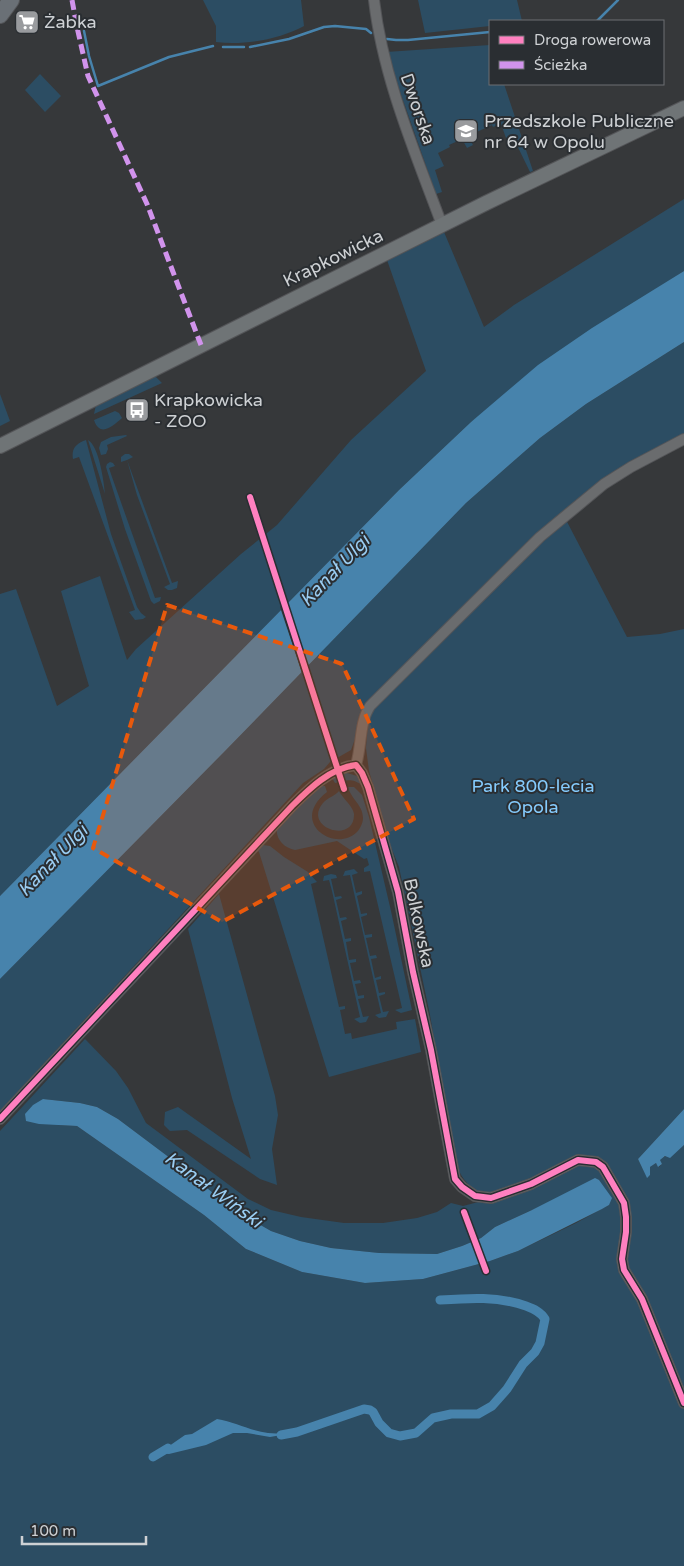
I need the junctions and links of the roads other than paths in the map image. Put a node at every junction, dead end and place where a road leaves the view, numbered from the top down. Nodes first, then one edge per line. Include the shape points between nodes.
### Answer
1 (11, 0) edge
2 (374, 0) edge
3 (0, 15) edge
4 (684, 108) edge
5 (442, 225) junction
6 (684, 439) edge
7 (0, 446) edge
8 (356, 765) junction
9 (0, 1120) edge
10 (684, 1403) edge

1 - 3 main road
2 - 5 street, Dworska via 380,42 392,86
4 - 5 street, Krapkowicka
5 - 7 street, Krapkowicka
6 - 8 street via 604,484 540,537 494,582 370,706 363,720
8 - 9 street via 346,766 311,787
8 - 10 street, Bolkowska via 368,787 398,892 455,1179 475,1196 491,1198 531,1184 578,1160 596,1162 602,1167 624,1203 624,1270 642,1300

